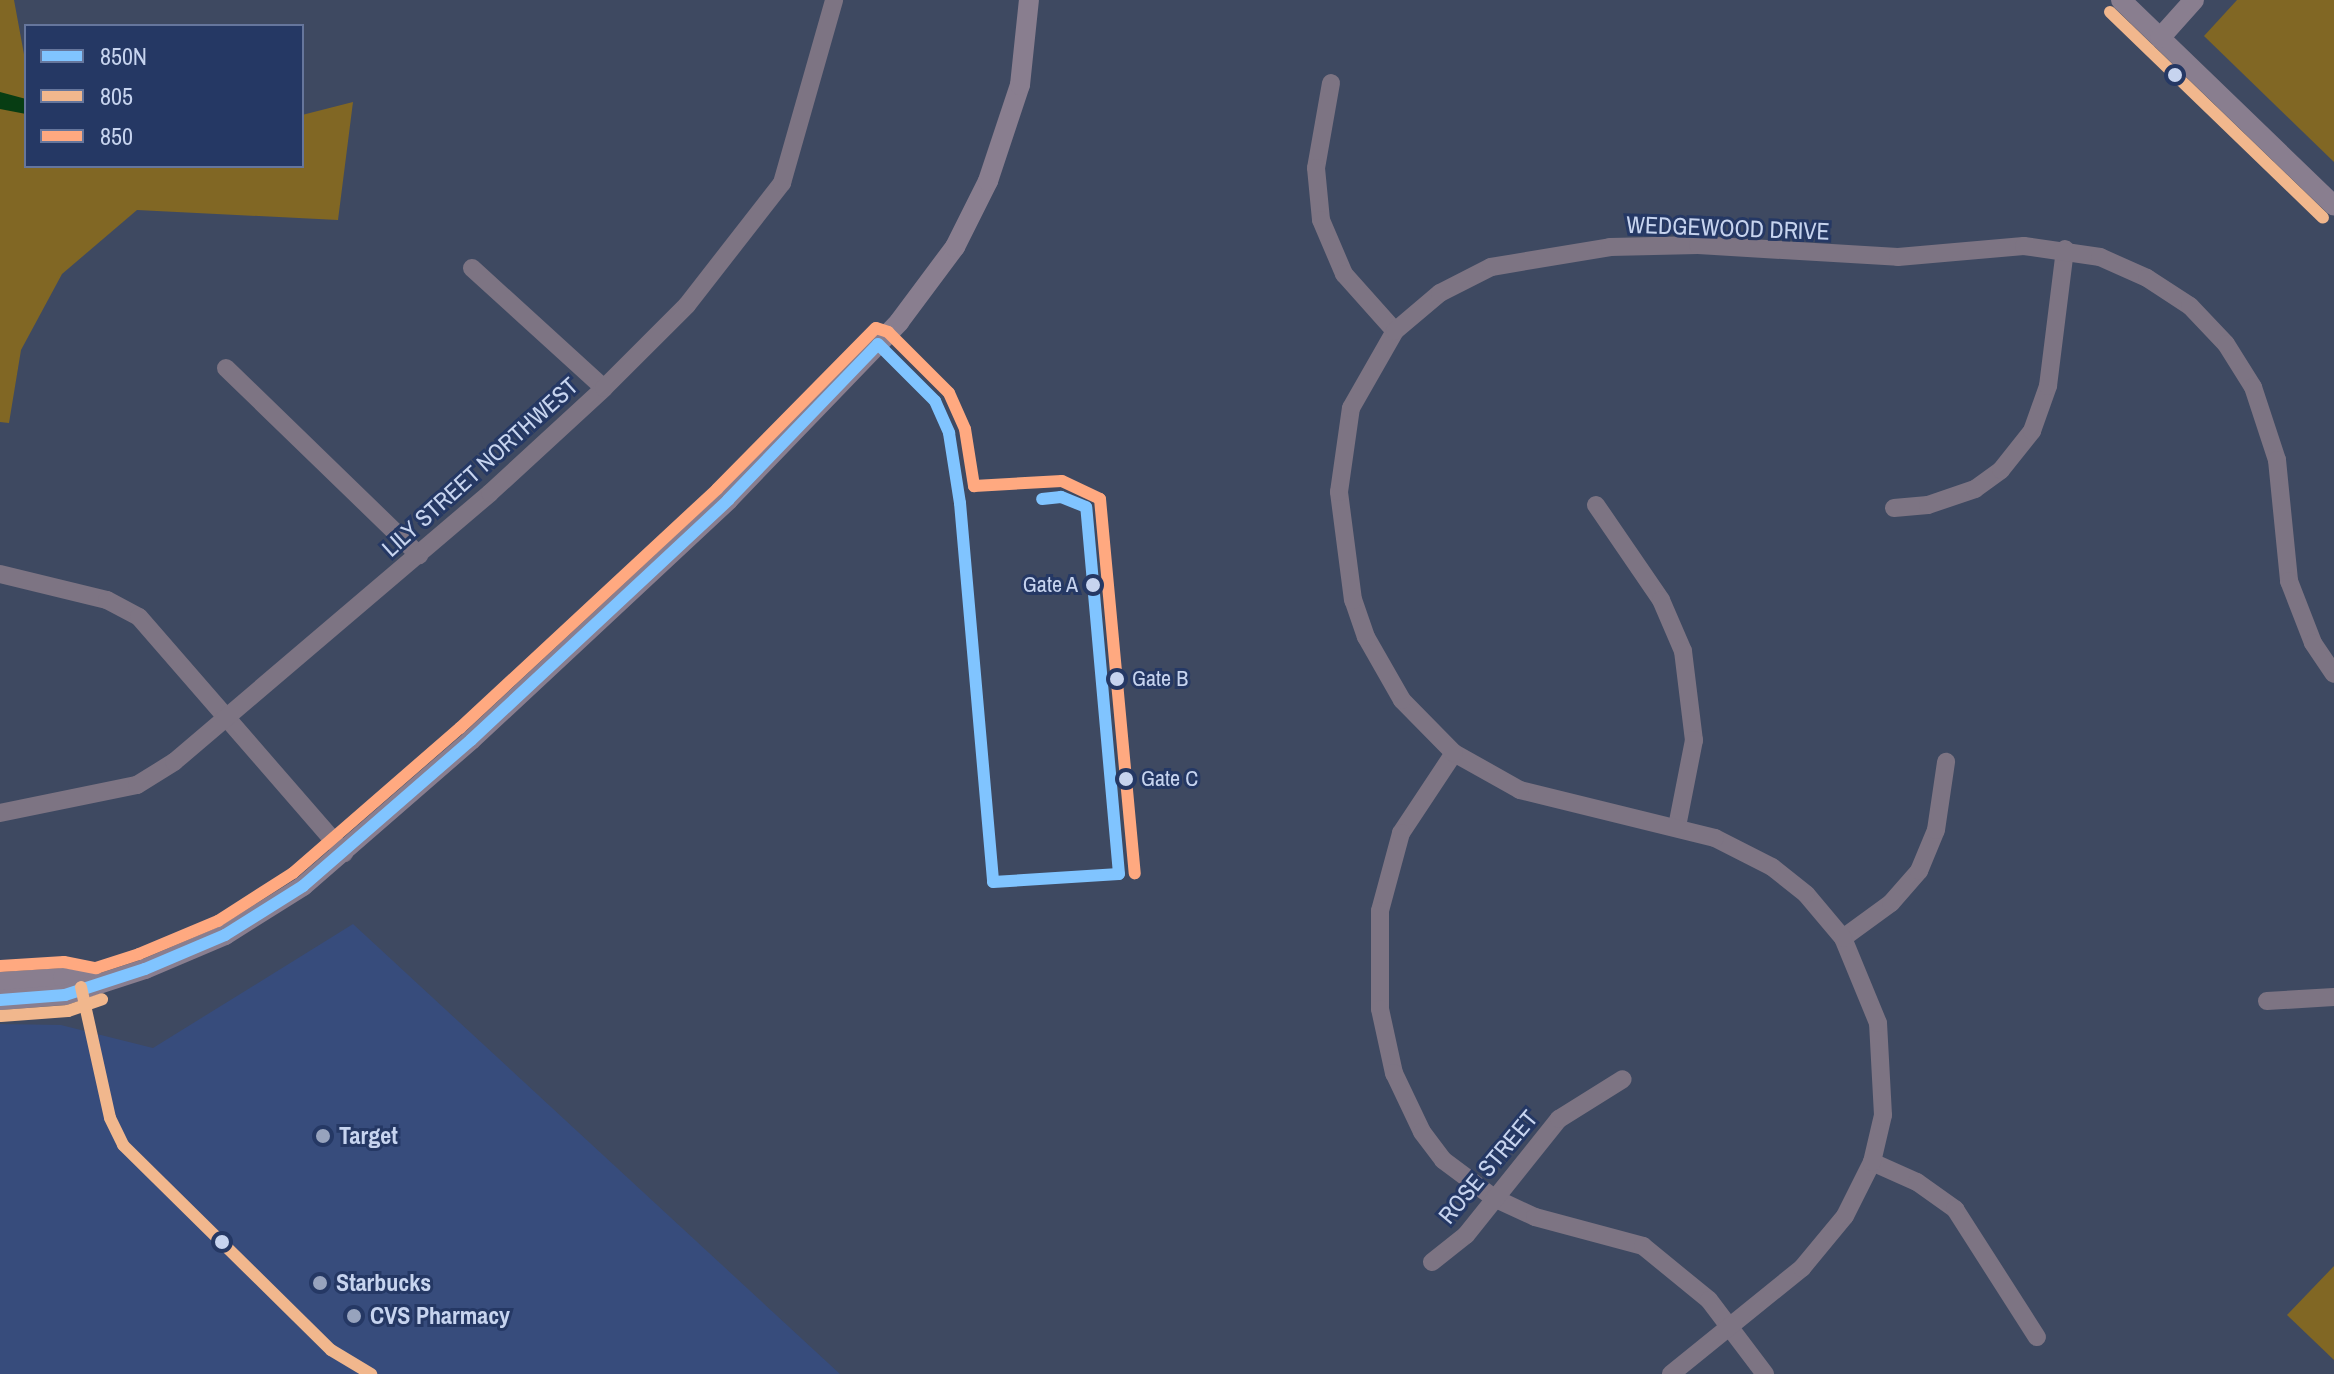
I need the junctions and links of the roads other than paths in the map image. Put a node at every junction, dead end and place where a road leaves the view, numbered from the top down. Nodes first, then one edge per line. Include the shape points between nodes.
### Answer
1 (834, 0) edge
2 (1029, 0) edge
3 (2121, 0) edge
4 (2194, 0) edge
5 (2160, 38) junction
6 (1331, 83) dead end
7 (2334, 206) edge
8 (2065, 249) junction
9 (472, 268) dead end
10 (1395, 331) junction
11 (226, 368) dead end
12 (604, 388) junction
13 (1596, 505) dead end
14 (1894, 508) dead end
15 (419, 555) junction
16 (0, 574) edge
17 (2334, 674) edge
18 (229, 717) junction
19 (1454, 753) junction
20 (1946, 762) dead end
21 (0, 813) edge
22 (1677, 827) junction
23 (344, 853) junction
24 (1843, 938) junction
25 (0, 982) edge
26 (97, 984) junction
27 (2334, 997) edge
28 (0, 1000) edge
29 (2267, 1001) dead end
30 (1623, 1079) dead end
31 (1872, 1162) junction
32 (1494, 1198) junction
33 (1432, 1262) dead end
34 (1730, 1325) junction
35 (2037, 1337) dead end
36 (1671, 1374) edge
37 (1765, 1374) edge

1 - 12 street, LILY STREET NORTHWEST via 782,183 687,305
2 - 23 street via 1020,85 988,181 955,247 899,322 728,500
3 - 5 street
4 - 5 street
5 - 7 street
6 - 10 street via 1316,168 1321,220 1344,274
8 - 10 street, WEDGEWOOD DRIVE via 2011,246 1898,257 1698,245 1598,248 1491,267 1440,293
8 - 14 street via 2048,386 2032,431 2001,470 1975,489 1928,505
8 - 17 street, WEDGEWOOD DRIVE via 2100,257 2168,290 2190,306 2239,362 2272,437 2289,581 2313,643
9 - 12 street
10 - 19 street, WEDGEWOOD DRIVE via 1365,376 1344,434 1339,492 1347,575 1366,637 1384,672 1410,710
11 - 15 street
12 - 15 street, LILY STREET NORTHWEST
13 - 22 street via 1661,600 1683,651 1694,740
15 - 18 street, LILY STREET NORTHWEST
16 - 18 street via 107,600 139,617
18 - 21 street, LILY STREET NORTHWEST via 137,785
18 - 23 street
19 - 22 street, WEDGEWOOD DRIVE via 1520,790
19 - 32 street via 1401,833 1388,876 1380,911 1380,1009 1394,1073 1422,1132 1443,1160
20 - 24 street via 1936,830 1919,871 1891,903
22 - 24 street, WEDGEWOOD DRIVE via 1715,838 1772,867 1806,894
23 - 26 street via 225,935
24 - 31 street, WEDGEWOOD DRIVE via 1872,999 1882,1044 1885,1092
25 - 26 street via 63,978
26 - 28 street via 65,995
27 - 29 street
30 - 32 street, ROSE STREET via 1559,1119
31 - 34 street, WEDGEWOOD DRIVE via 1845,1216 1821,1249
31 - 35 street via 1917,1182 1955,1209
32 - 33 street, ROSE STREET via 1466,1235
32 - 34 street via 1535,1217 1643,1246 1685,1277
34 - 36 street, WEDGEWOOD DRIVE
34 - 37 street

